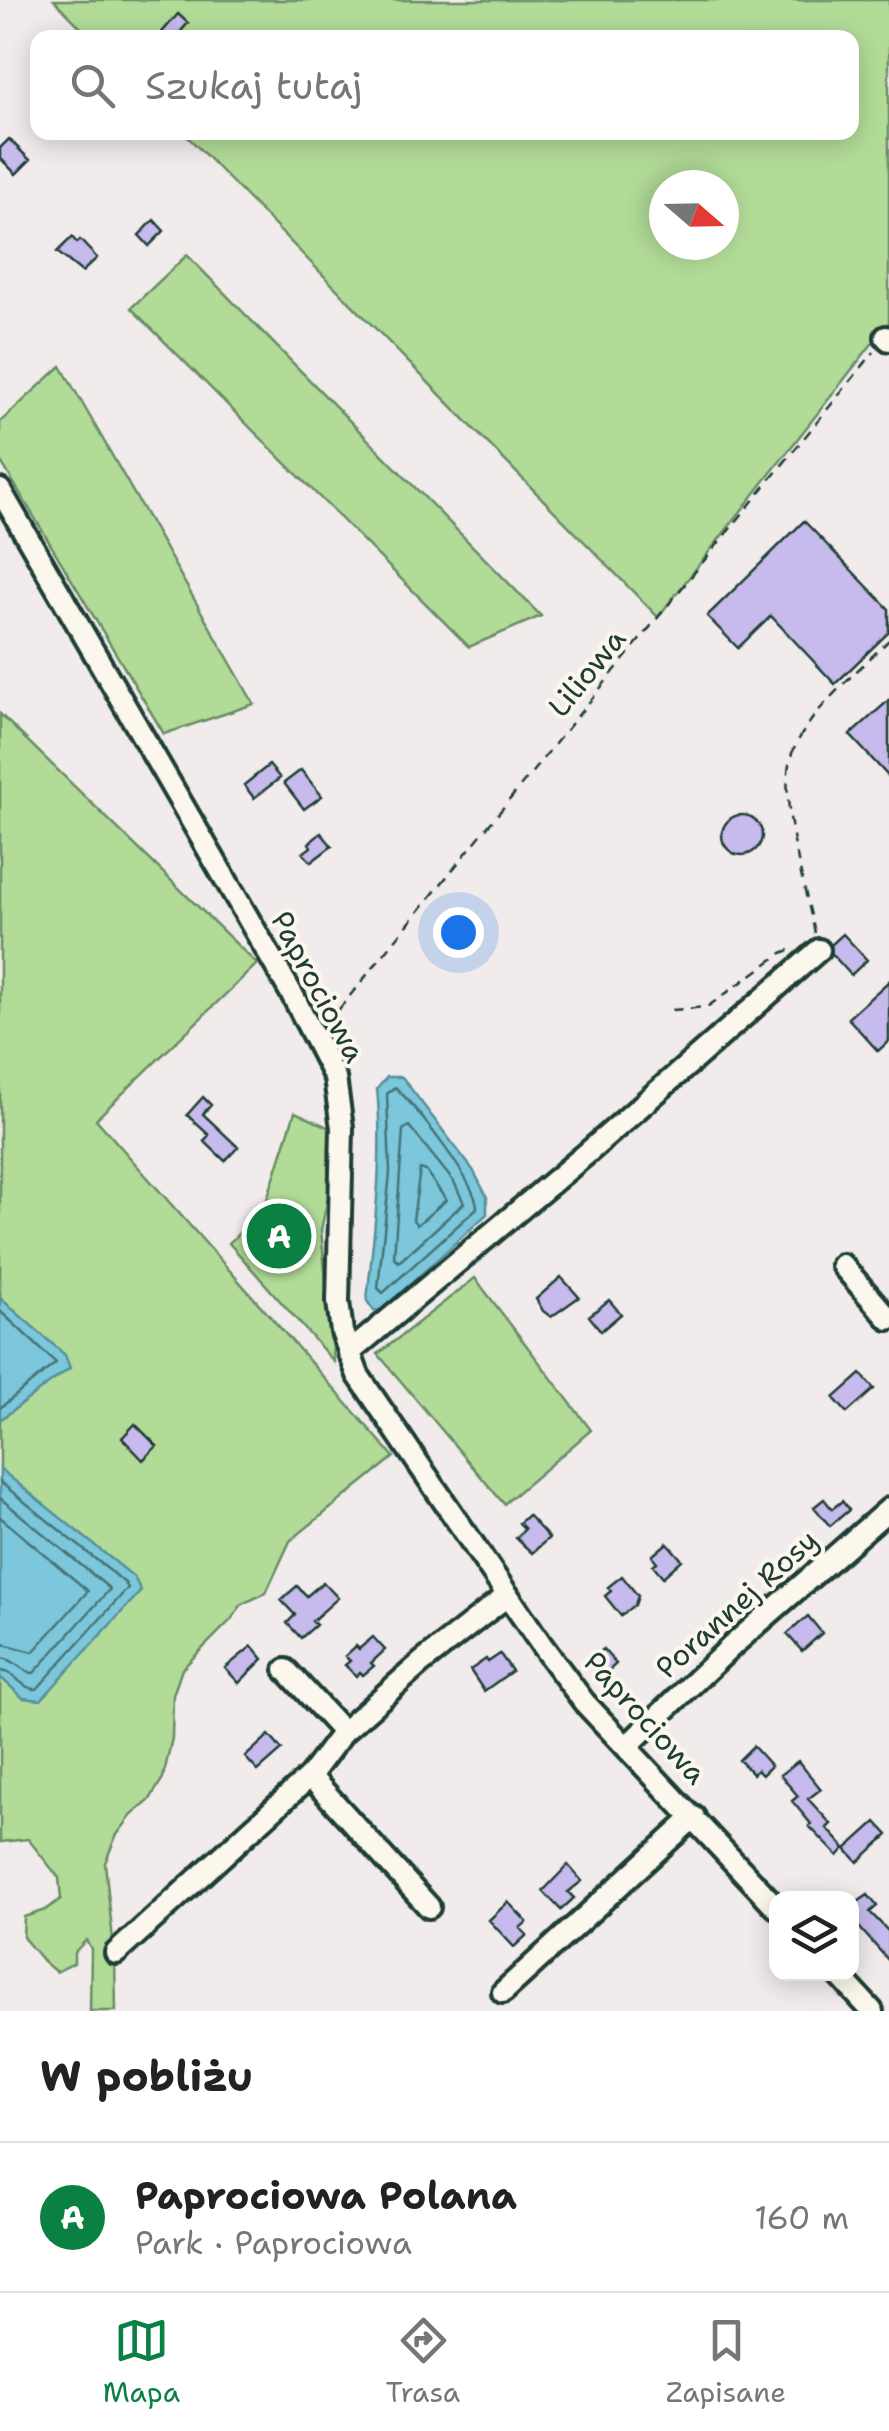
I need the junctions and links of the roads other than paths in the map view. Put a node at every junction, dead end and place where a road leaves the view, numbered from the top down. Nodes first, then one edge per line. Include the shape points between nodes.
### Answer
1 (0, 490) edge
2 (818, 946) road end
3 (842, 1264) dead end
4 (889, 1319) edge
5 (348, 1353) junction
6 (889, 1509) edge
7 (508, 1595) junction
8 (286, 1670) dead end
9 (343, 1732) junction
10 (627, 1746) junction
11 (310, 1776) junction
12 (694, 1817) junction
13 (769, 1899) edge
14 (429, 1907) dead end
15 (116, 1954) dead end
16 (844, 1981) edge
17 (503, 1992) dead end
18 (872, 2011) edge

1 - 5 street, Paprociowa via 335,1078 342,1128 338,1302
2 - 5 street via 584,1156
3 - 4 street
5 - 7 street, Paprociowa via 370,1396
6 - 10 street, Porannej Rosy
7 - 9 street
7 - 10 street, Paprociowa via 584,1702
8 - 9 street
9 - 11 street
10 - 12 street, Paprociowa
11 - 14 street
11 - 15 street
12 - 13 street, Paprociowa
12 - 17 street
16 - 18 street

